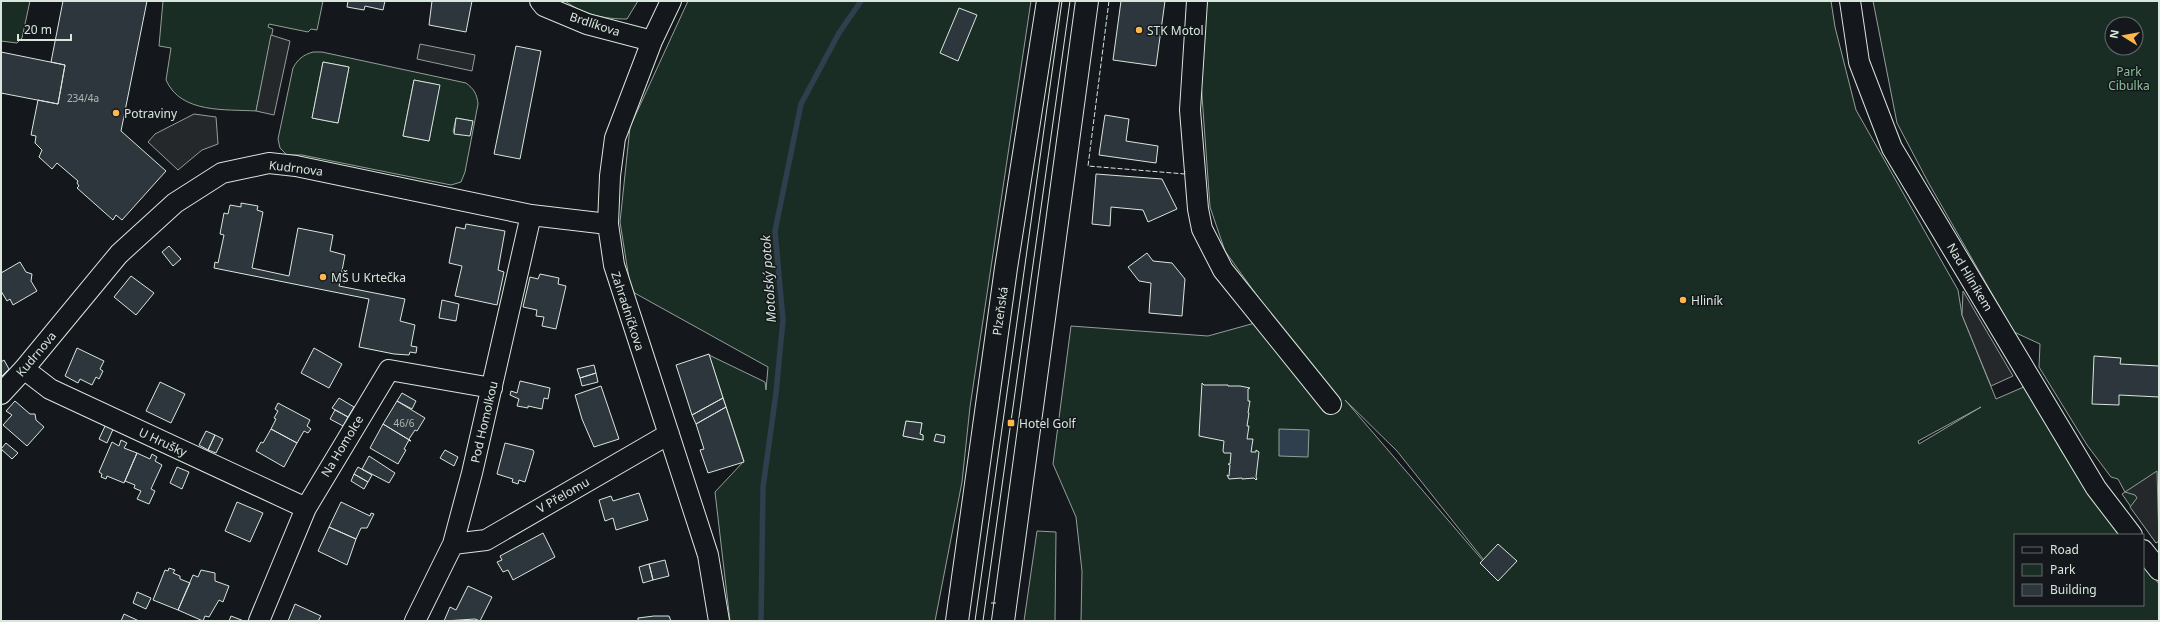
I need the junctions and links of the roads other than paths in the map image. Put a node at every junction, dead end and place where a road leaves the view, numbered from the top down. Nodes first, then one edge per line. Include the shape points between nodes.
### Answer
1 (540, 1) edge
2 (671, 1) edge
3 (1048, 1) edge
4 (1087, 1) edge
5 (1197, 1) edge
6 (1850, 1) edge
7 (652, 41) junction
8 (531, 215) junction
9 (608, 224) junction
10 (24, 369) junction
11 (492, 388) junction
12 (1, 394) edge
13 (1331, 404) dead end
14 (669, 434) junction
15 (306, 508) junction
16 (2131, 534) edge
17 (453, 544) junction
18 (2144, 551) edge
19 (2159, 570) edge
20 (259, 621) edge
21 (415, 621) edge
22 (718, 621) edge
23 (957, 621) edge
24 (1003, 621) edge

1 - 7 street, Brdlíkova via 544,6 587,24
2 - 7 street, Zahradníčkova
3 - 23 main road, Plzeňská via 1005,276
4 - 24 main road
5 - 13 street via 1190,110 1202,229 1223,270
6 - 16 street, Nad Hliníkem via 1859,62 1892,148 2096,488
7 - 9 street, Zahradníčkova via 615,138
8 - 9 street, Kudrnova
8 - 10 street, Kudrnova via 296,166 269,163 222,173 175,203 119,254
8 - 11 street, Pod Homolkou
9 - 14 street, Zahradníčkova via 614,265
10 - 12 street, Kudrnova
10 - 15 street, U Hrušky via 50,389
11 - 15 street, Na Homolce via 389,370
11 - 17 street, Pod Homolkou
14 - 17 street, V Přelomu via 486,540
14 - 22 street, Zahradníčkova via 708,555
15 - 20 street, Na Homolce
17 - 21 street, Pod Homolkou
18 - 19 street

